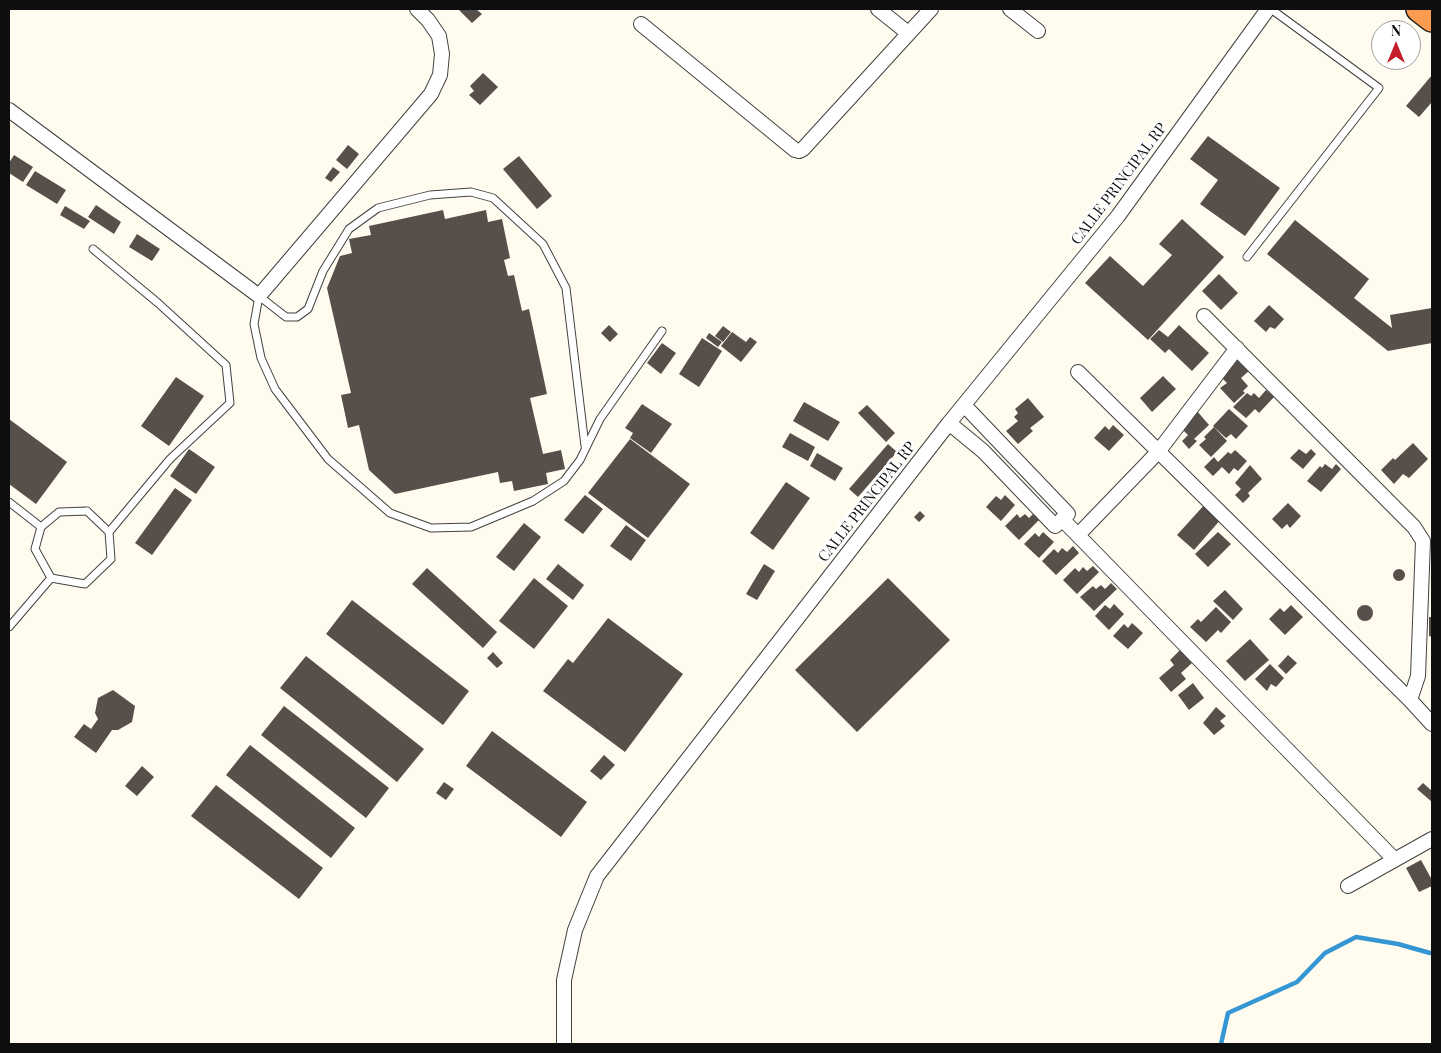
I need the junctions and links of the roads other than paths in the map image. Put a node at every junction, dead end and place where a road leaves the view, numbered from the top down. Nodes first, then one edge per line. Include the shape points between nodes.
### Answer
1 (416, 9) edge
2 (878, 9) edge
3 (931, 9) edge
4 (1010, 9) edge
5 (1270, 9) edge
6 (1419, 9) edge
7 (1432, 19) edge
8 (641, 24) dead end
9 (1038, 31) dead end
10 (908, 33) junction
11 (9, 110) edge
12 (93, 249) dead end
13 (1247, 258) dead end
14 (259, 296) junction
15 (1204, 316) dead end
16 (662, 331) dead end
17 (1237, 348) junction
18 (1078, 372) dead end
19 (964, 405) junction
20 (949, 424) junction
21 (585, 446) junction
22 (1158, 452) junction
23 (9, 502) edge
24 (1062, 520) junction
25 (41, 527) junction
26 (109, 532) junction
27 (1078, 535) junction
28 (51, 578) junction
29 (9, 627) edge
30 (1410, 700) junction
31 (1432, 724) edge
32 (1432, 839) edge
33 (1394, 859) junction
34 (1348, 886) dead end
35 (564, 1044) edge

1 - 14 street via 439,36 442,54 440,75 431,94
2 - 10 street
3 - 10 street
4 - 9 street
5 - 13 lane via 1379,88
5 - 19 street, CALLE PRINCIPAL RP via 1118,216
6 - 7 highway
8 - 10 street via 799,151
11 - 14 street
12 - 26 lane via 226,365 230,403 170,459
14 - 21 lane via 254,324 261,358 275,389 328,459 390,513 430,528 471,527 533,501 564,481 580,460
14 - 21 lane via 286,317 297,317 308,309 323,271 349,229 378,208 430,195 471,192 493,198 544,244 566,288
15 - 17 street
16 - 21 lane via 600,419
17 - 22 street
17 - 30 street via 1414,527 1423,541 1418,676
18 - 22 street
19 - 20 street, CALLE PRINCIPAL RP
19 - 24 street
20 - 24 street
20 - 35 street, CALLE PRINCIPAL RP via 597,876 575,930 564,980
22 - 27 street
22 - 30 street
23 - 25 lane
24 - 27 street
25 - 26 lane via 59,512 87,511
25 - 28 lane via 35,549
26 - 28 lane via 111,559 85,584
27 - 33 street
28 - 29 lane
30 - 31 street
32 - 33 street
33 - 34 street

